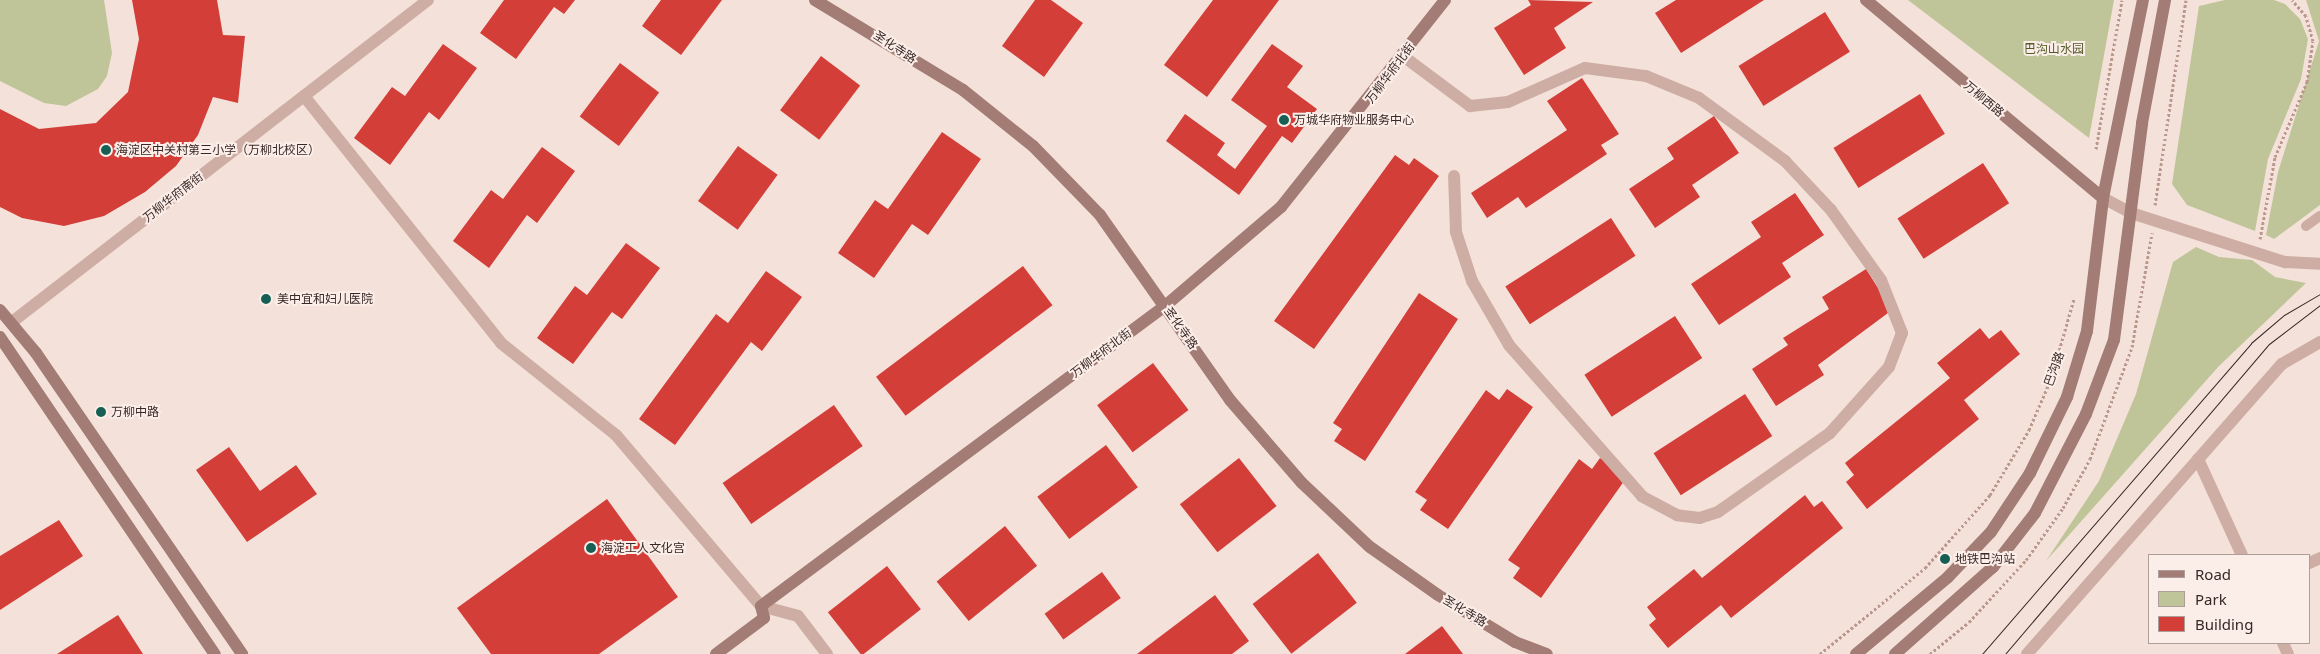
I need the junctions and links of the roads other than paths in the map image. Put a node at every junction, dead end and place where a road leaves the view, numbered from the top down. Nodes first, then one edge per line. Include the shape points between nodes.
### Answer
1 (428, 0) edge
2 (815, 0) edge
3 (1445, 0) edge
4 (1866, 0) edge
5 (2143, 0) edge
6 (2165, 0) edge
7 (1403, 56) junction
8 (304, 96) junction
9 (1454, 176) dead end
10 (2103, 198) junction
11 (2131, 213) junction
12 (2320, 216) edge
13 (2306, 226) dead end
14 (2320, 264) edge
15 (1165, 306) junction
16 (0, 310) edge
17 (12, 322) junction
18 (0, 337) edge
19 (2320, 342) edge
20 (2198, 459) junction
21 (2242, 554) edge
22 (761, 606) junction
23 (215, 654) edge
24 (242, 654) edge
25 (716, 654) edge
26 (827, 654) edge
27 (1547, 654) edge
28 (1856, 654) edge
29 (1895, 654) edge
30 (2027, 654) edge

1 - 8 street, 万柳华府南街
2 - 15 street, 圣化寺路 via 963,90 1032,146 1100,215
3 - 7 street, 万柳华府北街
4 - 10 street, 万柳西路
5 - 10 street, 巴沟路
6 - 11 street via 2142,124
7 - 9 street via 1470,106 1508,102 1585,68 1646,76 1699,98 1785,161 1832,210 1881,280 1902,333 1889,367 1830,433 1718,512 1700,518 1677,514 1642,496 1509,345 1472,281 1456,232
7 - 15 street, 万柳华府北街 via 1281,207
8 - 17 street, 万柳华府南街
8 - 22 street via 501,344 616,435
10 - 11 street
10 - 28 street, 巴沟路 via 2087,331 2067,397 2030,473 1991,532 1948,577
11 - 14 street via 2285,262
11 - 29 street via 2114,340 2086,414 2035,513 1993,567
12 - 13 lane
15 - 22 street, 万柳华府北街
15 - 27 street, 圣化寺路 via 1250,422 1302,483 1370,547 1500,632
16 - 17 street
17 - 24 street
18 - 23 street
19 - 20 street via 2282,364
20 - 21 street
20 - 30 street
22 - 25 street via 764,618
22 - 26 street via 798,616

